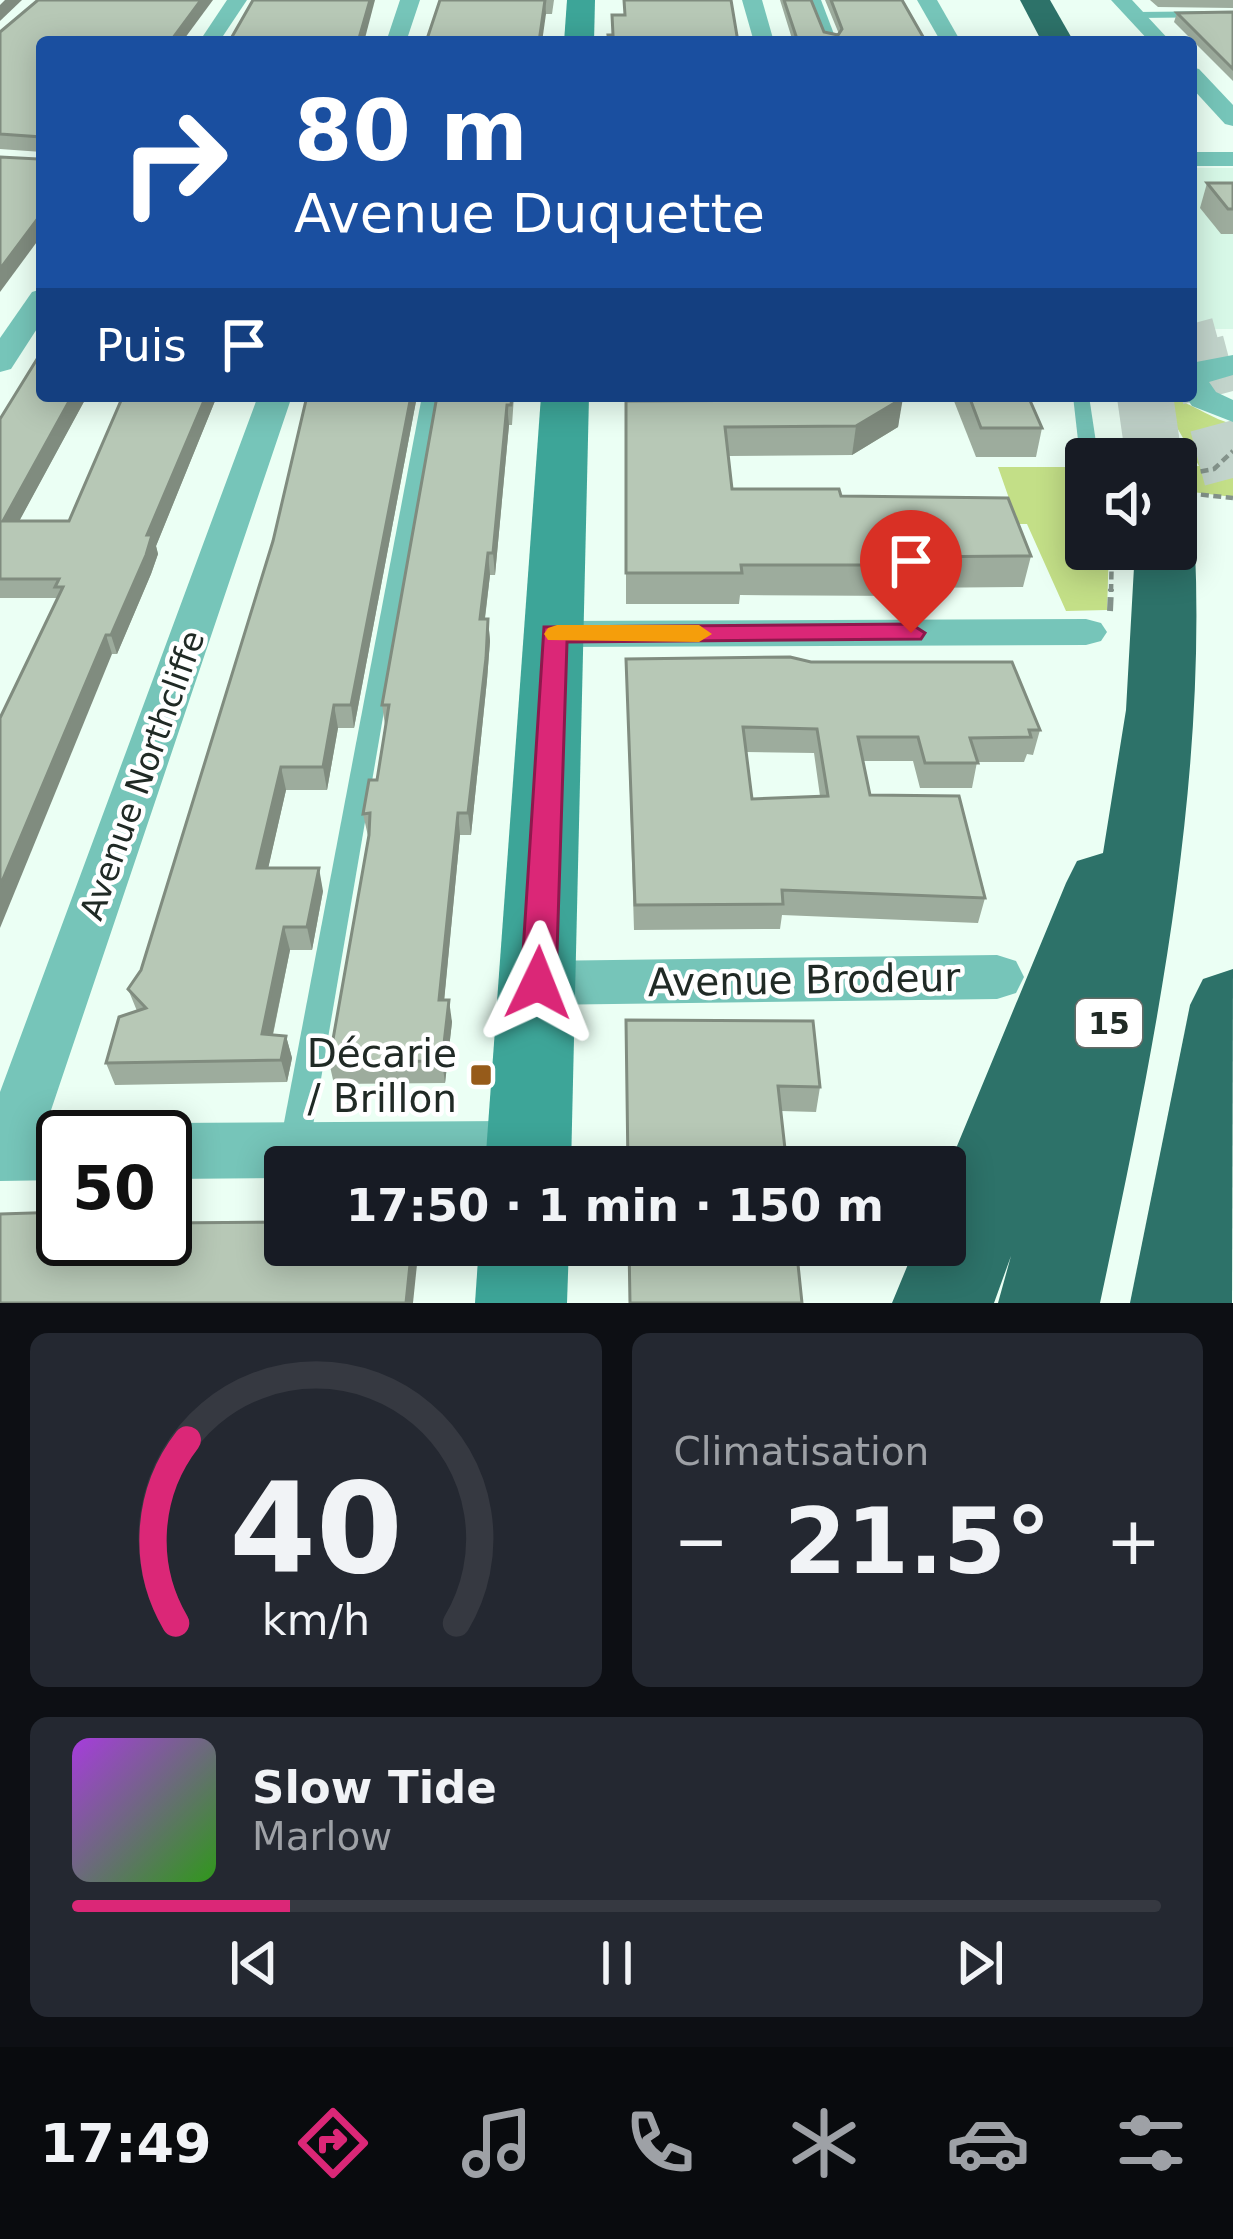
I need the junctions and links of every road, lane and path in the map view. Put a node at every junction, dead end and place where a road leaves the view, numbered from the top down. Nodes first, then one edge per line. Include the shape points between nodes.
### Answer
1 (237, 0) edge
2 (410, 0) edge
3 (581, 0) edge
4 (752, 0) edge
5 (816, 0) edge
6 (927, 0) edge
7 (1040, 0) edge
8 (1129, 8) edge
9 (1233, 15) edge
10 (213, 36) edge
11 (398, 36) edge
12 (579, 36) edge
13 (762, 36) edge
14 (830, 36) edge
15 (948, 36) edge
16 (1055, 36) edge
17 (1155, 36) edge
18 (1197, 80) edge
19 (1230, 111) edge
20 (1197, 159) edge
21 (1233, 159) edge
22 (36, 307) edge
23 (0, 362) edge
24 (1233, 365) edge
25 (1197, 377) edge
26 (1197, 389) edge
27 (273, 402) edge
28 (429, 402) edge
29 (565, 402) edge
30 (1082, 402) edge
31 (1233, 412) edge
32 (1087, 438) edge
33 (1233, 451) edge
34 (1197, 472) edge
35 (1197, 494) edge
36 (1233, 498) edge
37 (1108, 570) edge
38 (1166, 570) edge
39 (1098, 623) joint
40 (554, 634) junction
41 (1160, 740) junction
42 (998, 977) dead end
43 (538, 983) junction
44 (1233, 1005) edge
45 (295, 1146) edge
46 (529, 1146) edge
47 (264, 1149) edge
48 (192, 1151) edge
49 (23, 1152) edge
50 (523, 1266) edge
51 (521, 1303) edge
52 (943, 1303) edge
53 (1049, 1303) edge
54 (1181, 1303) edge

1 - 10 street
2 - 11 street
3 - 12 main road
4 - 13 street
5 - 14 lane
6 - 15 street
7 - 16 highway
8 - 9 lane
8 - 17 street
18 - 19 street
20 - 21 street
22 - 23 street
24 - 25 street
26 - 31 street
27 - 49 street, Avenue Northcliffe
28 - 45 lane
29 - 40 main road
30 - 32 lane
33 - 34 path
35 - 36 path
37 - 39 path
38 - 41 highway, 15
39 - 40 street
40 - 43 main road
41 - 52 highway
41 - 53 highway, 15
42 - 43 street, Avenue Brodeur
43 - 46 main road
44 - 54 highway
47 - 48 street
50 - 51 main road

